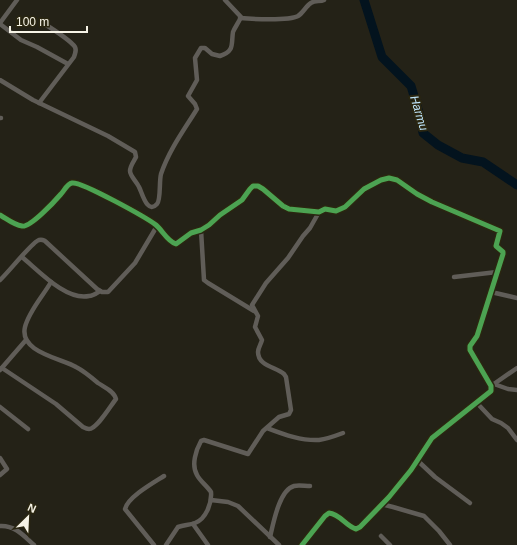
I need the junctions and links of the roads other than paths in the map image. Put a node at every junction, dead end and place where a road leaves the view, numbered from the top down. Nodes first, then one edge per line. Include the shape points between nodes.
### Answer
1 (17, 0) edge
2 (225, 0) edge
3 (324, 0) edge
4 (240, 18) junction
5 (44, 23) dead end
6 (0, 24) edge
7 (68, 64) junction
8 (0, 80) edge
9 (39, 103) junction
10 (319, 212) junction
11 (0, 215) edge
12 (157, 226) junction
13 (202, 230) junction
14 (22, 257) junction
15 (497, 272) junction
16 (454, 276) dead end
17 (0, 280) edge
18 (51, 282) junction
19 (100, 291) junction
20 (491, 292) junction
21 (517, 298) edge
22 (256, 312) junction
23 (26, 340) junction
24 (517, 368) edge
25 (1, 369) edge
26 (493, 385) junction
27 (517, 390) edge
28 (476, 402) junction
29 (0, 407) edge
30 (267, 428) junction
31 (28, 429) dead end
32 (343, 433) dead end
33 (517, 440) edge
34 (0, 458) edge
35 (418, 461) junction
36 (0, 474) edge
37 (164, 476) dead end
38 (310, 486) dead end
39 (211, 500) junction
40 (470, 503) dead end
41 (381, 504) junction
42 (193, 524) junction
43 (0, 526) edge
44 (381, 536) dead end
45 (270, 537) junction
46 (34, 545) edge
47 (154, 545) edge
48 (166, 545) edge
49 (208, 545) edge
50 (279, 545) edge
51 (302, 545) edge
52 (390, 545) edge
53 (450, 545) edge

1 - 6 street
2 - 4 street
3 - 4 street via 314,1 301,14 292,18
4 - 9 street via 233,32 230,50 220,56 202,48 196,54 197,80 188,96 197,110 166,161 159,182 159,201 153,206 146,203 131,173 135,152
5 - 7 street via 75,48 75,53
6 - 7 street via 21,40
7 - 9 street
8 - 9 street
10 - 13 street via 287,208 256,186 250,189 242,200
10 - 15 street via 326,209 342,209 364,190 381,180 392,178 432,202 499,230 496,246 504,253
10 - 22 street via 310,228 254,301 252,306
11 - 12 street via 14,224 26,226 73,183 87,187
12 - 13 street via 176,244 191,233
12 - 19 street via 128,272 108,292
13 - 22 street via 204,280
14 - 17 street
14 - 18 street
14 - 19 street via 36,242 45,241
15 - 16 street
15 - 20 street
18 - 19 street via 75,295 89,296
18 - 23 street via 27,323
20 - 21 street
20 - 26 street via 470,350
22 - 30 street via 258,318 255,327 262,340 258,350 259,358 286,377 291,410
23 - 25 street
23 - 25 street via 33,348 75,366 114,395 116,399 99,422 89,429 83,427 56,404
24 - 26 street
26 - 27 street
26 - 28 street via 489,393
28 - 33 street via 492,419 508,428
28 - 35 street via 434,437
29 - 31 street
30 - 32 street via 283,434 319,440
30 - 39 street via 248,454 204,440 200,442 195,458 195,472 210,491
34 - 36 street via 7,469
35 - 40 street via 434,477
35 - 41 street
37 - 47 street via 136,495 125,509
38 - 45 street via 293,486 288,490 276,511
39 - 42 street via 201,519
39 - 45 street via 236,504
41 - 51 street via 356,529 335,514 327,513
41 - 53 street via 424,516
42 - 48 street via 178,526
42 - 49 street
43 - 46 street via 20,532
44 - 52 street
45 - 50 street

